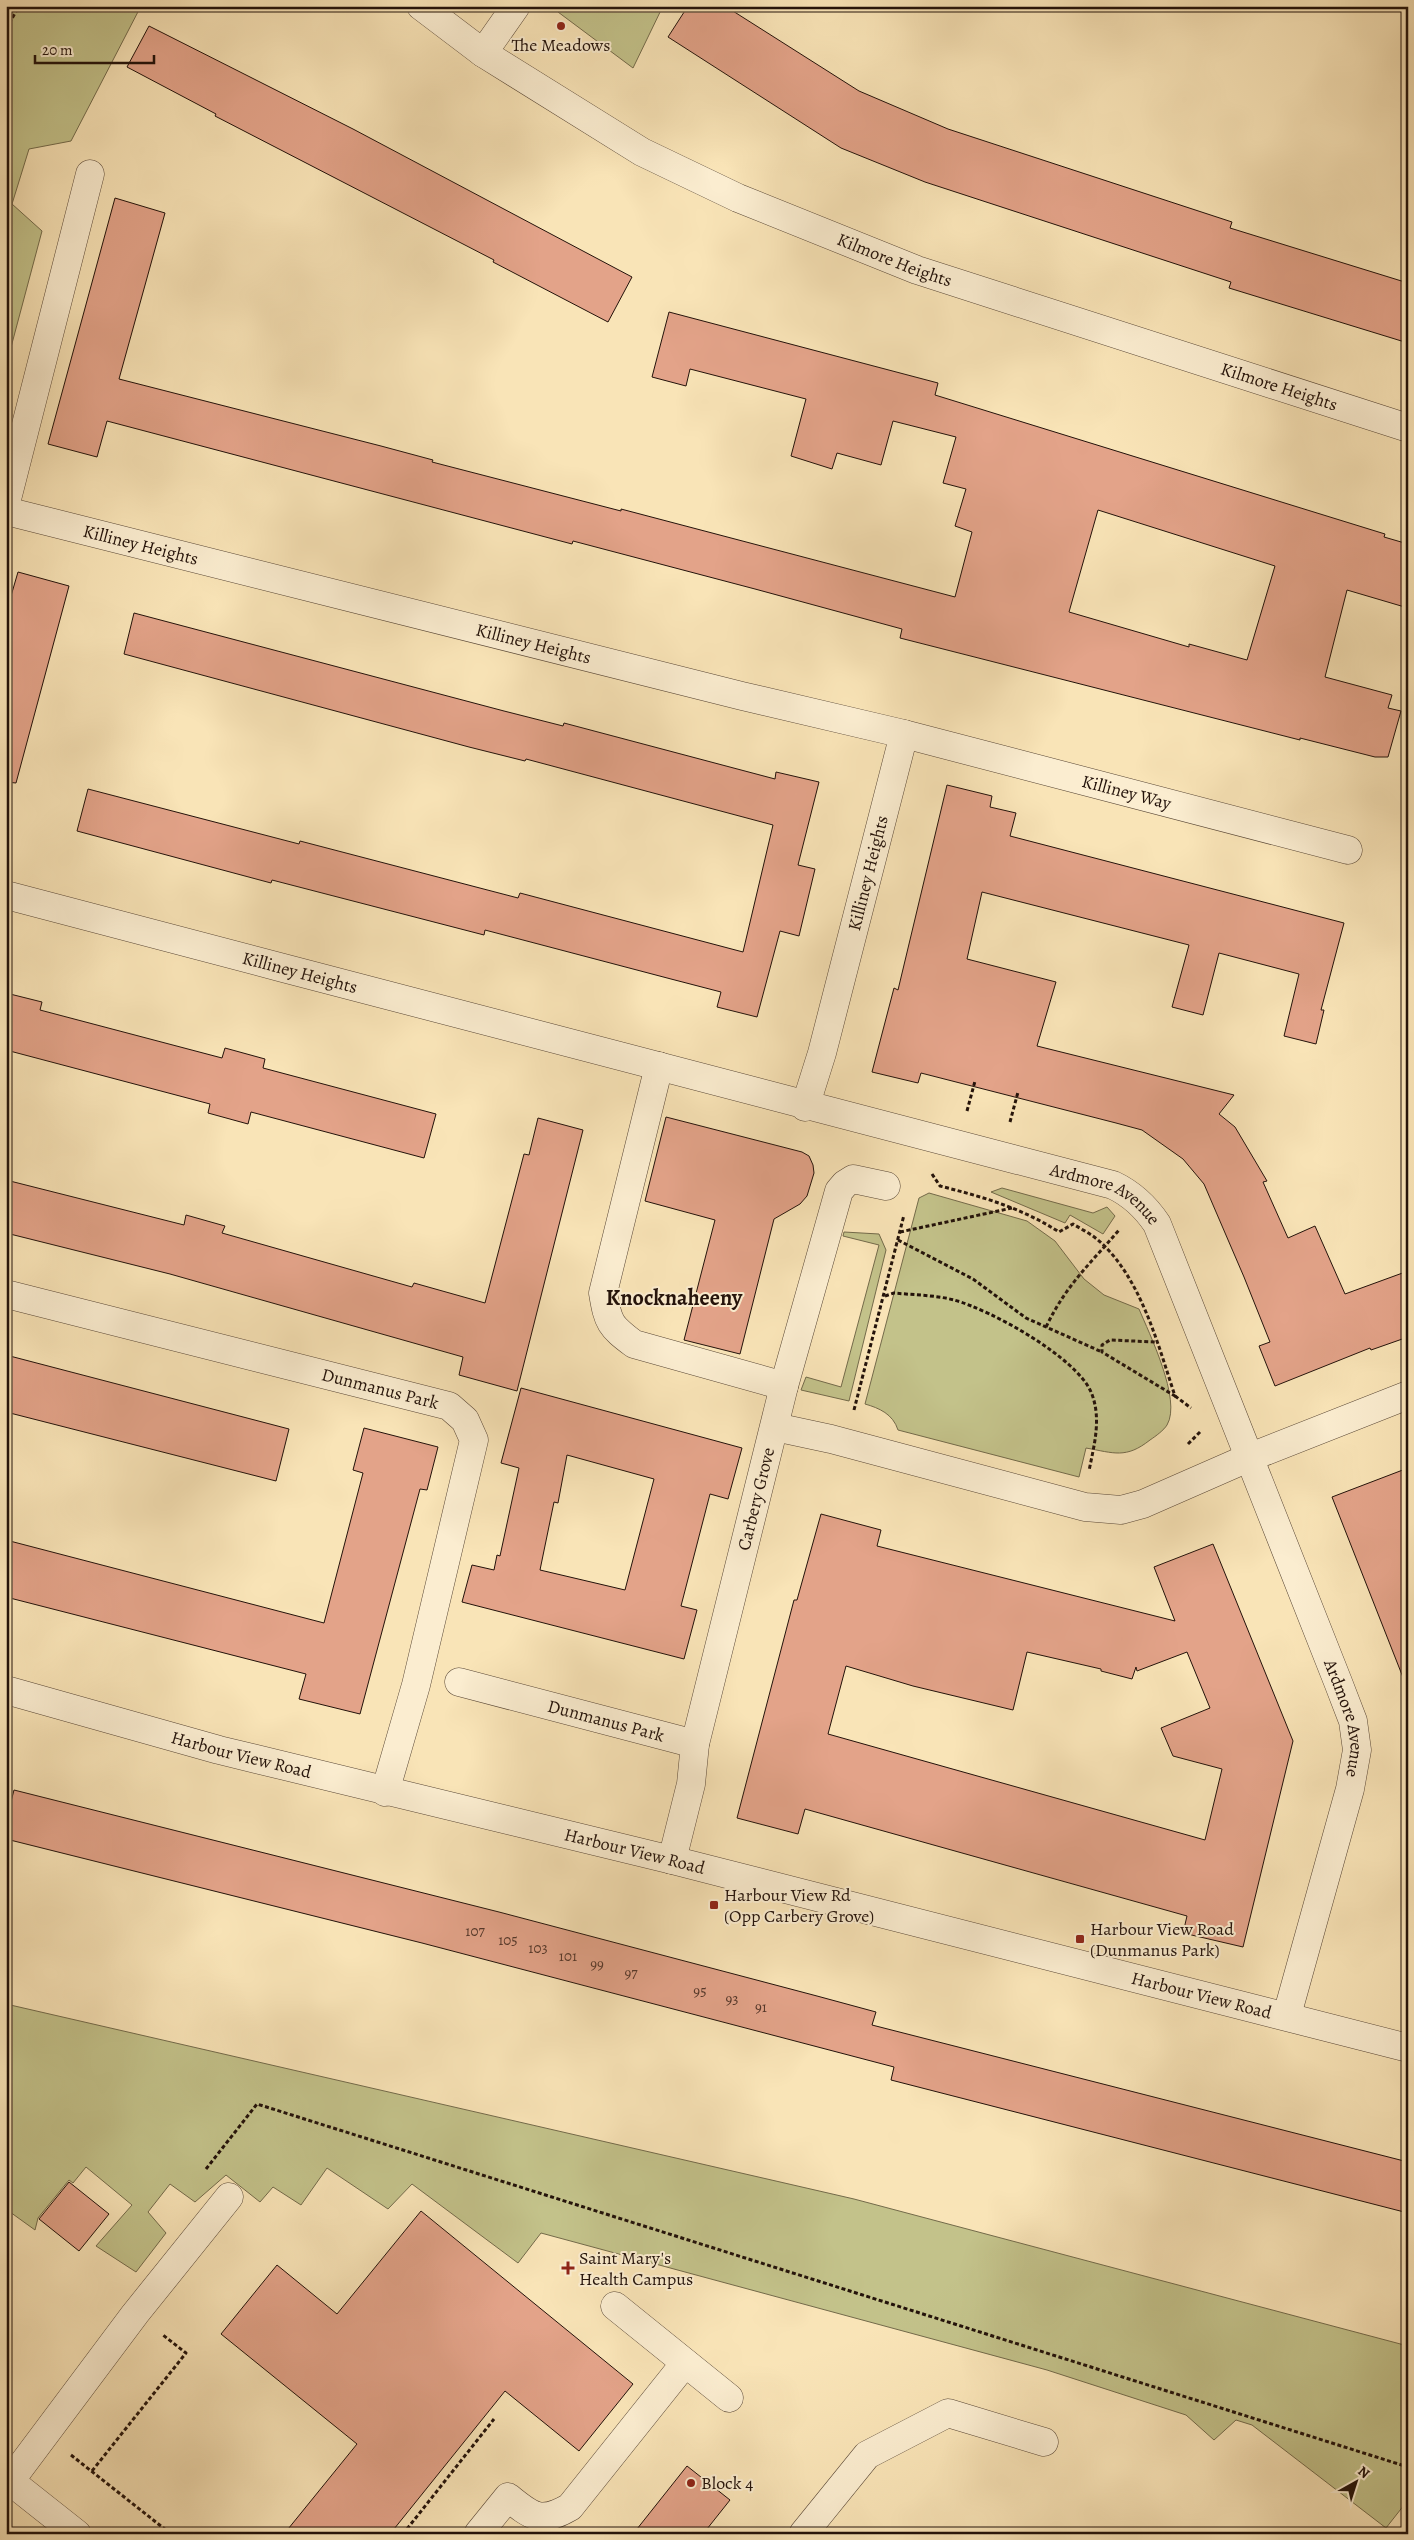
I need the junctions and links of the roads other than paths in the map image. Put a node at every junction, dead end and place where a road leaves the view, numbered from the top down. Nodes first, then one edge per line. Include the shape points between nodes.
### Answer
1 (421, 6) edge
2 (516, 6) edge
3 (484, 52) junction
4 (90, 174) dead end
5 (1408, 428) edge
6 (6, 503) edge
7 (6, 511) edge
8 (904, 734) junction
9 (1348, 850) dead end
10 (6, 895) edge
11 (659, 1066) junction
12 (805, 1107) junction
13 (886, 1186) dead end
14 (6, 1294) edge
15 (784, 1386) junction
16 (1408, 1395) edge
17 (775, 1427) junction
18 (1248, 1458) junction
19 (459, 1682) dead end
20 (6, 1690) edge
21 (695, 1744) junction
22 (385, 1792) junction
23 (672, 1860) junction
24 (1287, 2015) junction
25 (1408, 2048) edge
26 (230, 2197) dead end
27 (615, 2306) dead end
28 (685, 2363) junction
29 (729, 2398) dead end
30 (1044, 2442) dead end
31 (77, 2534) edge
32 (478, 2534) edge
33 (802, 2534) edge

1 - 3 street, Kilmore Heights
2 - 3 street
3 - 5 street, Kilmore Heights via 642,152 738,198 862,249 1029,308
4 - 6 street
7 - 8 street, Killiney Heights via 732,694
8 - 9 street, Killiney Way
8 - 12 street, Killiney Heights via 822,1053
10 - 11 street, Killiney Heights
11 - 12 street, Killiney Heights
11 - 15 street via 603,1293 607,1318 617,1332 634,1344
12 - 18 street, Ardmore Avenue via 1113,1185 1129,1193 1146,1207 1157,1224
13 - 15 street, Carbery Grove via 853,1179 839,1191
14 - 22 street, Dunmanus Park via 448,1406 465,1420 474,1440 416,1685
15 - 17 street, Carbery Grove
16 - 18 street
17 - 18 street via 1103,1509 1121,1510 1143,1504
17 - 21 street, Carbery Grove
18 - 24 street, Ardmore Avenue via 1357,1736 1350,1789
19 - 21 street, Dunmanus Park
20 - 22 street, Harbour View Road
21 - 23 street, Carbery Grove via 691,1784
22 - 23 street, Harbour View Road
23 - 24 street, Harbour View Road
24 - 25 street, Harbour View Road
26 - 31 street via 135,2314 10,2481
27 - 28 street
28 - 29 street
28 - 32 street via 570,2507 542,2518 528,2514 508,2496
30 - 33 street via 948,2413 866,2455

